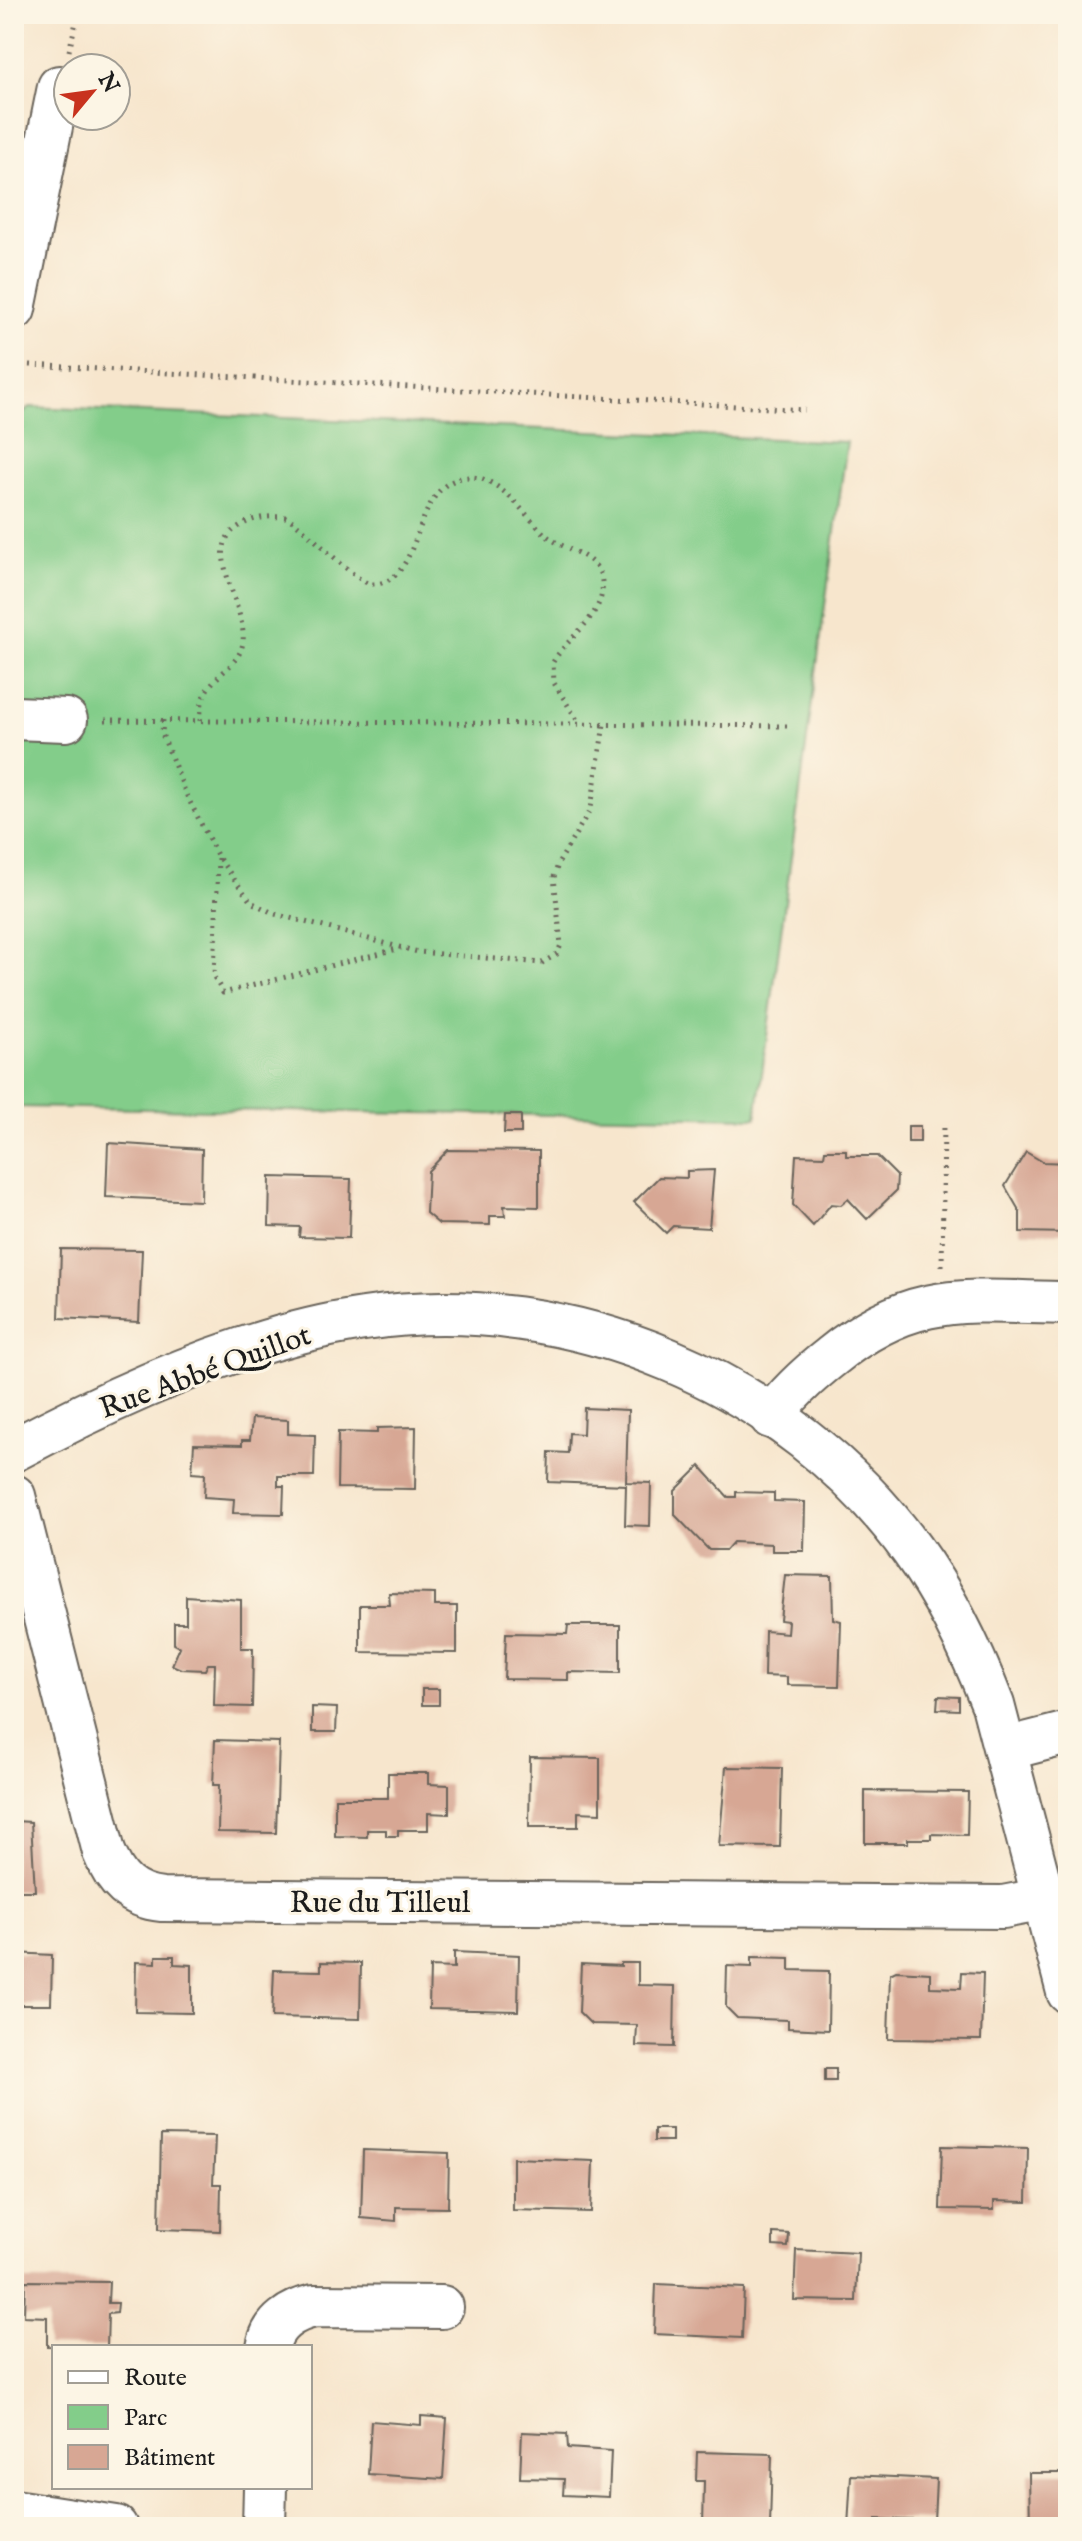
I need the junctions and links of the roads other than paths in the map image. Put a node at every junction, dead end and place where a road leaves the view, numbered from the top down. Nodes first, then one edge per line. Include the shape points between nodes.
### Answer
1 (52, 122) edge
2 (14, 309) edge
3 (14, 718) edge
4 (66, 720) road end
5 (1068, 1303) edge
6 (771, 1417) junction
7 (14, 1450) edge
8 (14, 1496) edge
9 (1068, 1733) edge
10 (1006, 1749) junction
11 (1045, 1899) junction
12 (1068, 1992) edge
13 (442, 2307) dead end
14 (269, 2345) edge
15 (265, 2489) edge
16 (14, 2511) edge
17 (114, 2527) edge
18 (264, 2527) edge

1 - 2 street
3 - 4 street
5 - 6 street via 941,1303 902,1312 855,1338 797,1385
6 - 7 street, Rue Abbé Quillot via 686,1367 601,1336 518,1318 423,1314 365,1318 269,1341 147,1387
6 - 10 street, Rue Abbé Quillot via 843,1475 910,1548 975,1660
8 - 11 street, Rue du Tilleul via 104,1852 116,1877 137,1895 162,1900 1003,1907
9 - 10 street
10 - 11 street, Rue Abbé Quillot
11 - 12 street, Rue Abbé Quillot
13 - 14 street via 300,2309 276,2326
15 - 18 street
16 - 17 street

